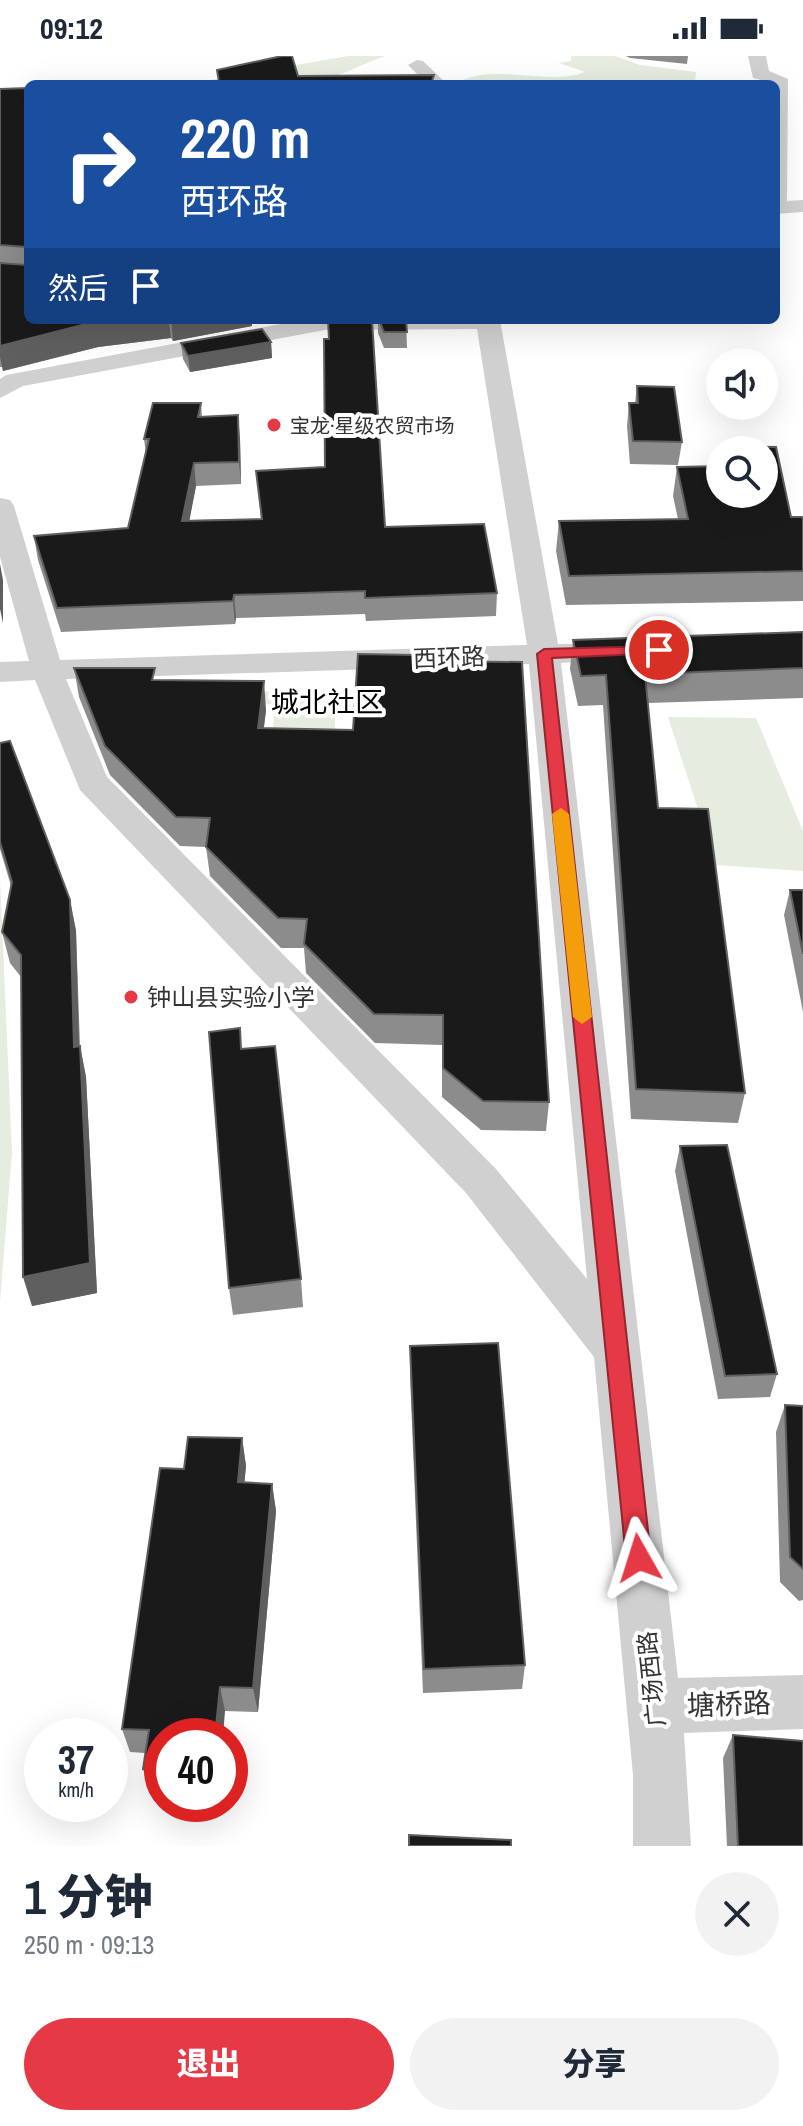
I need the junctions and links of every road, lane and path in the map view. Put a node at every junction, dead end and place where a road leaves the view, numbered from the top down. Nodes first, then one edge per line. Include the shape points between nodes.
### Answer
1 (757, 56) edge
2 (417, 65) dead end
3 (434, 80) edge
4 (779, 80) edge
5 (803, 206) edge
6 (780, 208) edge
7 (313, 324) edge
8 (489, 324) edge
9 (0, 390) edge
10 (0, 506) edge
11 (651, 650) edge
12 (544, 654) junction
13 (47, 671) junction
14 (0, 672) edge
15 (617, 1351) junction
16 (803, 1702) edge
17 (654, 1706) junction
18 (662, 1846) edge

1 - 4 street via 760,74
2 - 3 street
5 - 6 street
7 - 9 street via 15,380
8 - 12 street, 广场西路
10 - 13 street
11 - 12 street, 西环路
12 - 13 street, 西环路
12 - 15 street, 广场西路
13 - 14 street, 西环路
13 - 15 street via 92,782 481,1181
15 - 17 street, 广场西路
16 - 17 street, 塘桥路
17 - 18 street, 广场西路

